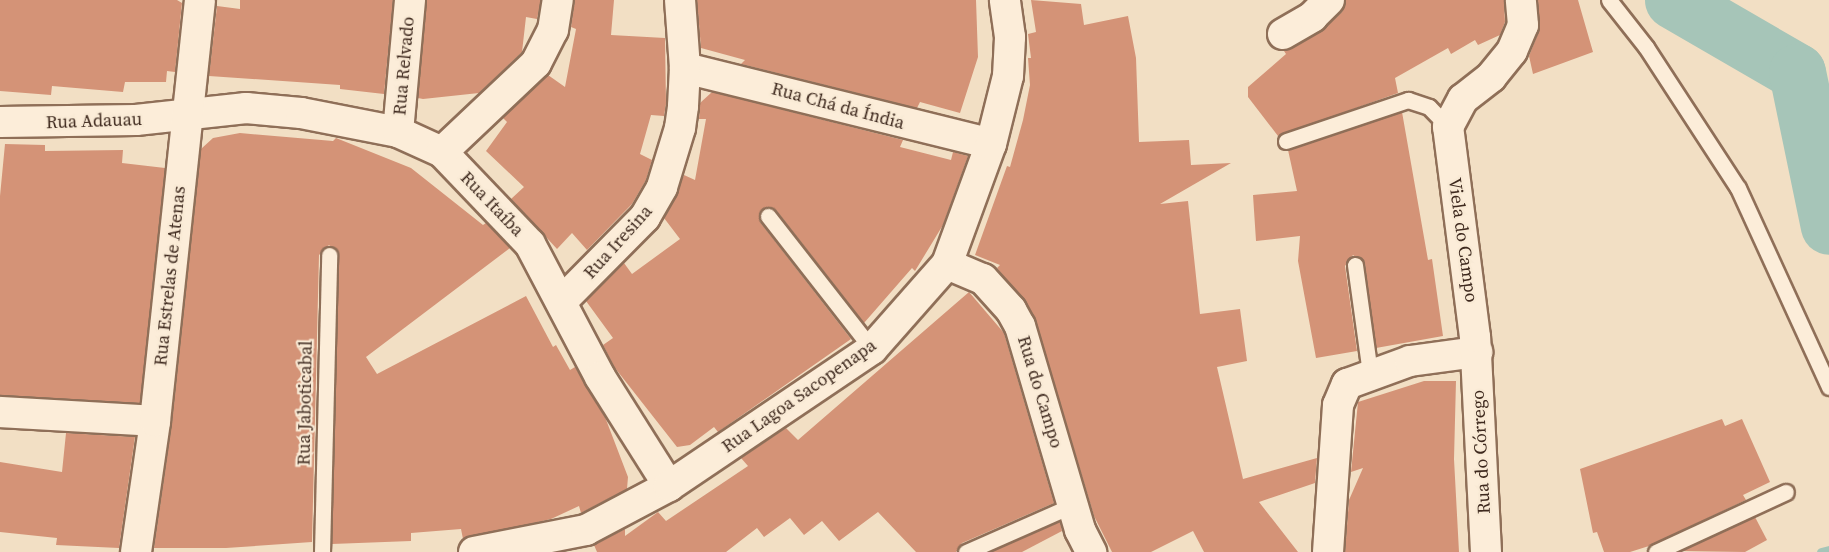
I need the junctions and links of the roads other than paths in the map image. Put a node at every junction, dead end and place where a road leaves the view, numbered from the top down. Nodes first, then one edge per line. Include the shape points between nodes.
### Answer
1 (200, 0) edge
2 (410, 0) edge
3 (558, 0) edge
4 (680, 0) edge
5 (1005, 0) edge
6 (1329, 0) edge
7 (1521, 0) edge
8 (1609, 0) edge
9 (1283, 34) dead end
10 (685, 68) junction
11 (188, 116) junction
12 (0, 122) edge
13 (1448, 127) junction
14 (398, 132) junction
15 (1286, 141) dead end
16 (991, 144) junction
17 (442, 152) junction
18 (768, 216) dead end
19 (329, 255) dead end
20 (947, 264) junction
21 (1355, 265) dead end
22 (562, 301) junction
23 (872, 349) junction
24 (1477, 352) junction
25 (1370, 373) junction
26 (1829, 387) edge
27 (0, 412) edge
28 (155, 421) junction
29 (669, 486) junction
30 (1786, 492) dead end
31 (1073, 505) junction
32 (136, 552) edge
33 (322, 552) edge
34 (474, 552) edge
35 (966, 552) edge
36 (1091, 552) edge
37 (1328, 552) edge
38 (1486, 552) edge
39 (1656, 552) edge

1 - 11 street, Rua Estrelas de Atenas
2 - 14 street, Rua Relvado
3 - 17 street via 553,30 536,63
4 - 10 street, Rua Iresina
5 - 16 street, Rua Lagoa Sacopenapa via 1010,37 1008,76
6 - 9 street via 1312,17
7 - 13 street via 1523,25 1512,51 1491,76 1463,99
8 - 26 lane via 1647,47 1738,188
10 - 16 street, Rua Chá da Índia
10 - 22 street, Rua Iresina via 680,128 662,187 645,217
11 - 12 street, Rua Adauau
11 - 14 street, Rua Itaíba via 246,108 301,113
11 - 28 street, Rua Estrelas de Atenas
13 - 15 lane via 1429,107 1408,100
13 - 24 street, Viela do Campo
14 - 17 street, Rua Itaíba
16 - 20 street, Rua Lagoa Sacopenapa
17 - 22 street, Rua Itaíba via 530,244
18 - 23 lane
19 - 33 lane, Rua Jaboticabal
20 - 23 street, Rua Lagoa Sacopenapa
20 - 31 street, Rua do Campo via 983,279 1011,310 1031,357
21 - 25 lane
22 - 29 street, Rua Itaíba via 600,377
23 - 29 street, Rua Lagoa Sacopenapa
24 - 25 street via 1410,361
24 - 38 street, Rua do Córrego
25 - 37 street via 1347,384 1338,405
27 - 28 street
28 - 32 street, Rua Estrelas de Atenas
29 - 34 street, Rua Lagoa Sacopenapa via 586,530
30 - 39 lane
31 - 35 lane
31 - 36 street, Rua do Campo

